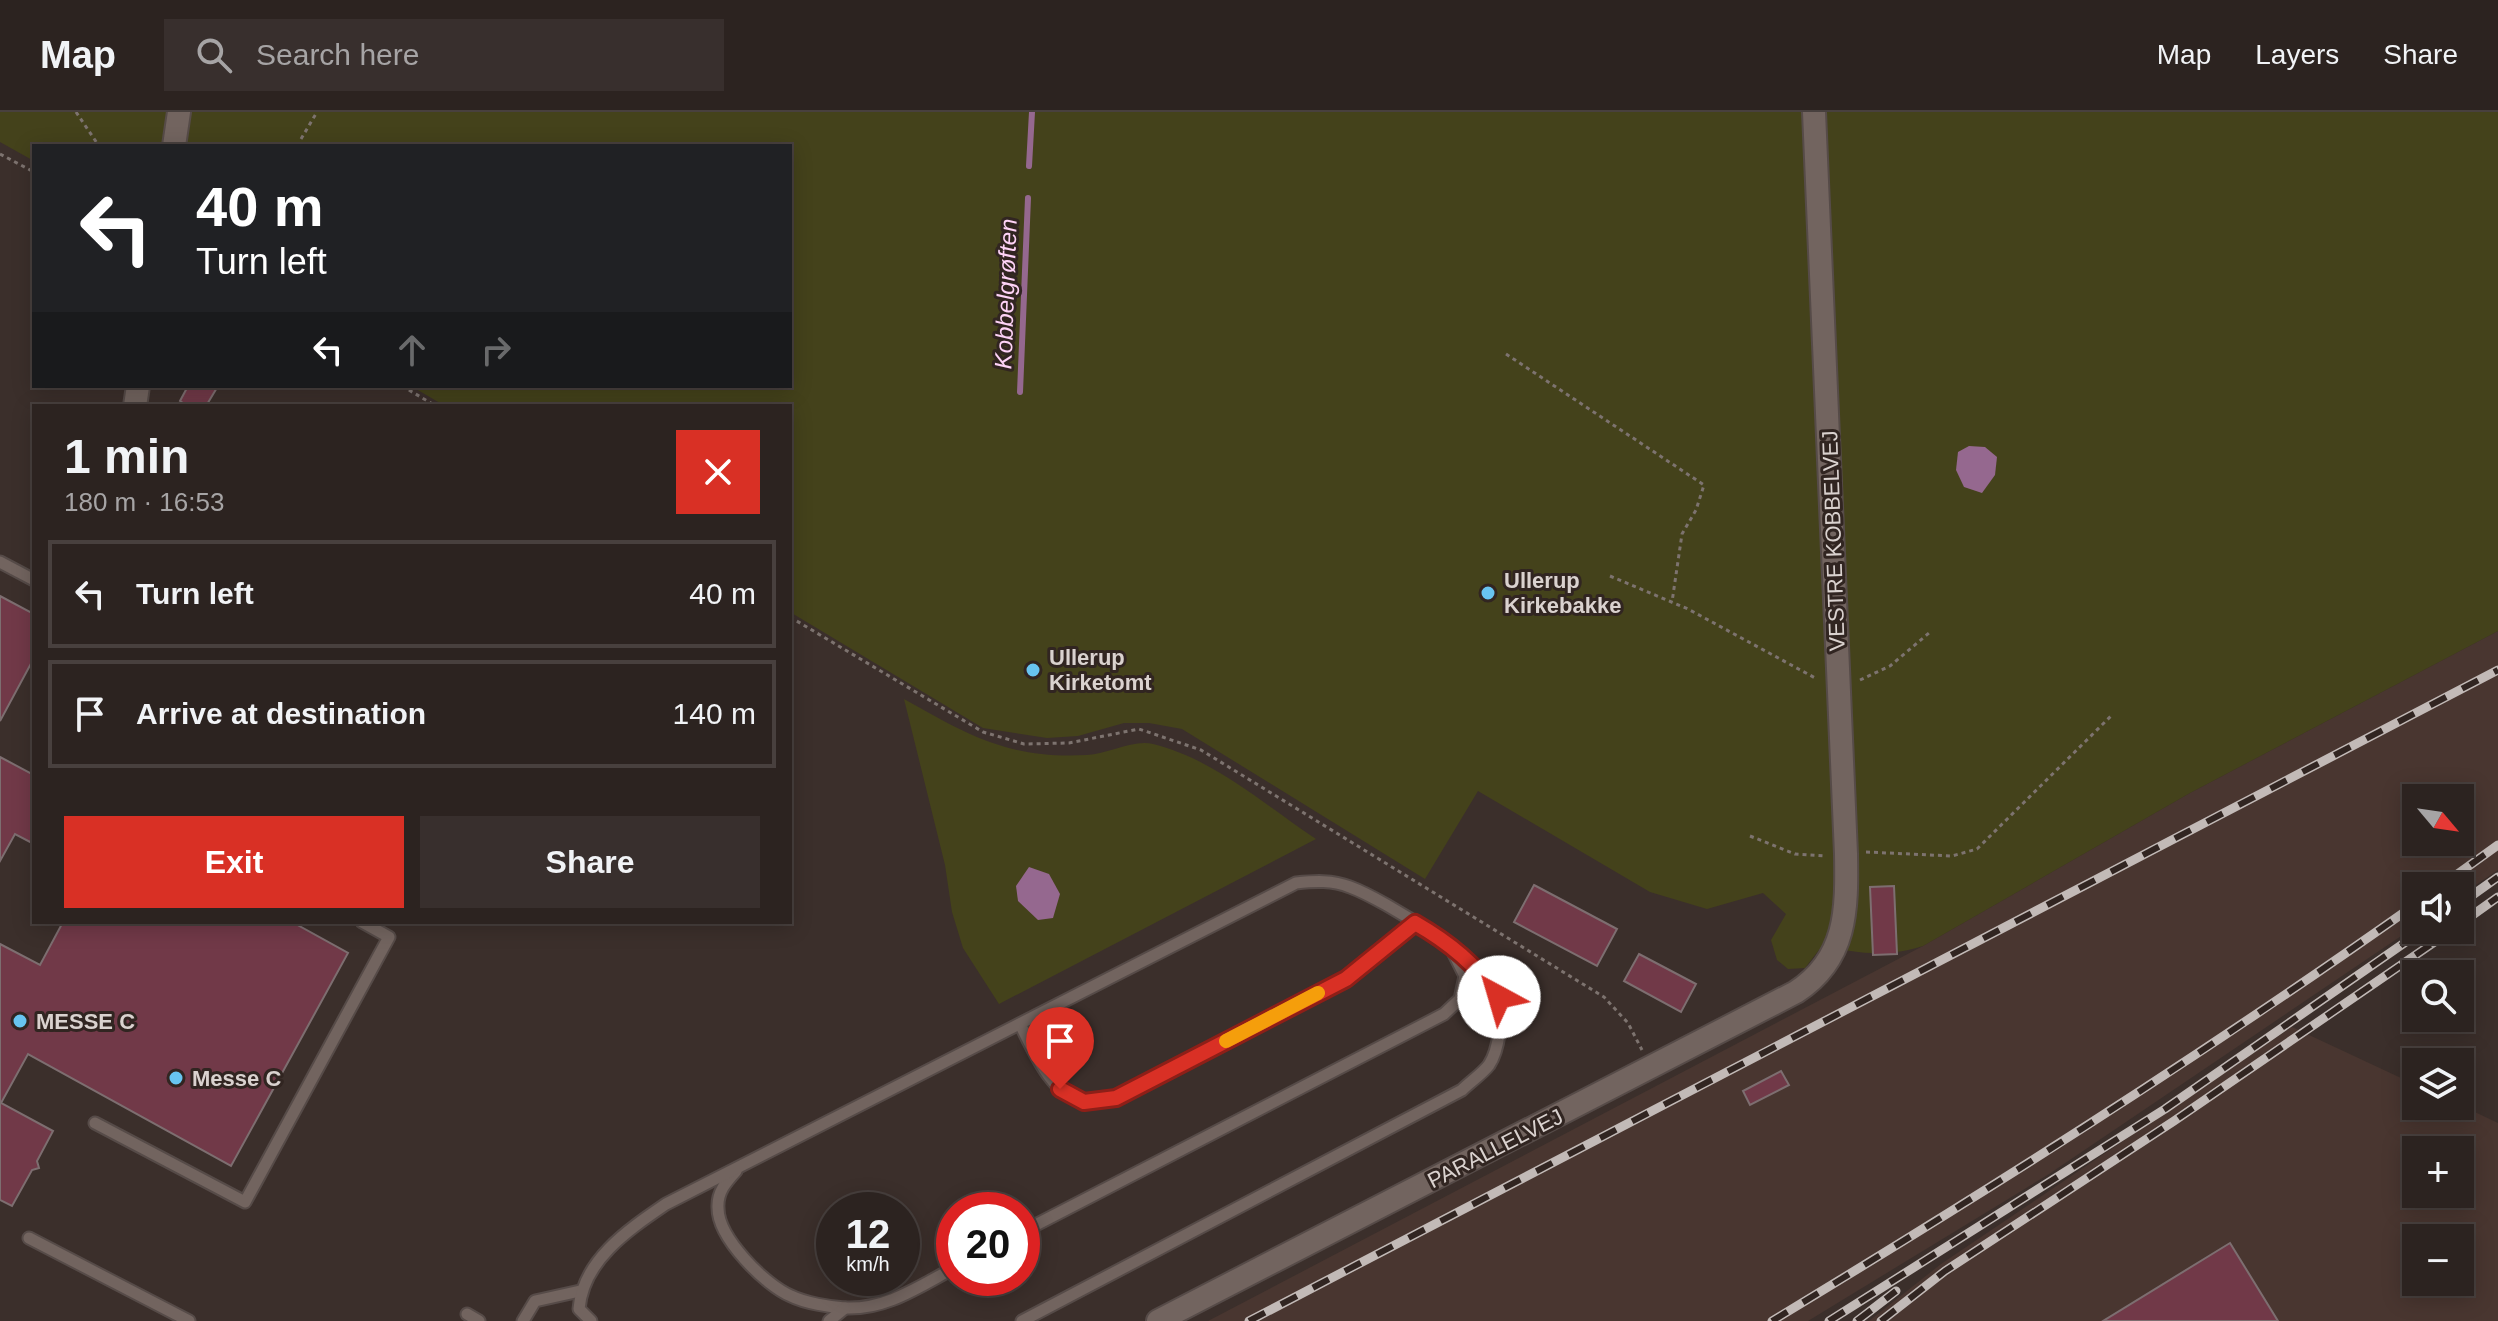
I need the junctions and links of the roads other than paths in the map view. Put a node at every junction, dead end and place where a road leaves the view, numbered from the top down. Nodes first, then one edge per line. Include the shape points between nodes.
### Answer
1 (179, 112) edge
2 (1814, 112) edge
3 (174, 144) edge
4 (0, 562) edge
5 (32, 579) edge
6 (1415, 923) junction
7 (366, 924) edge
8 (1448, 942) junction
9 (1825, 967) joint
10 (1020, 1024) junction
11 (95, 1123) dead end
12 (740, 1166) junction
13 (1040, 1223) edge
14 (29, 1238) dead end
15 (936, 1277) edge
16 (580, 1291) junction
17 (845, 1308) junction
18 (467, 1314) dead end
19 (189, 1321) edge
20 (479, 1321) edge
21 (523, 1321) edge
22 (591, 1321) edge
23 (829, 1321) edge
24 (1022, 1321) edge
25 (1158, 1321) edge

1 - 3 street
2 - 9 street, VESTRE KOBBELVEJ via 1846,854 1844,926
4 - 5 lane
6 - 8 lane
6 - 10 lane via 1351,887 1320,880 1296,883
6 - 10 lane via 1346,979 1116,1098 1084,1102 1060,1089
7 - 11 lane via 389,937 245,1202
8 - 13 lane via 1465,976 1460,999 1444,1014
8 - 24 lane via 1499,997 1499,1032 1490,1064 1462,1090
9 - 25 street, PARALLELVEJ via 1796,992
10 - 12 lane
12 - 16 lane via 666,1204 623,1234
12 - 17 lane via 722,1186 717,1210 727,1238 755,1270 790,1296
14 - 19 lane
15 - 17 lane via 882,1305
16 - 21 lane via 535,1301
16 - 22 lane via 579,1309
17 - 23 lane
18 - 20 lane

